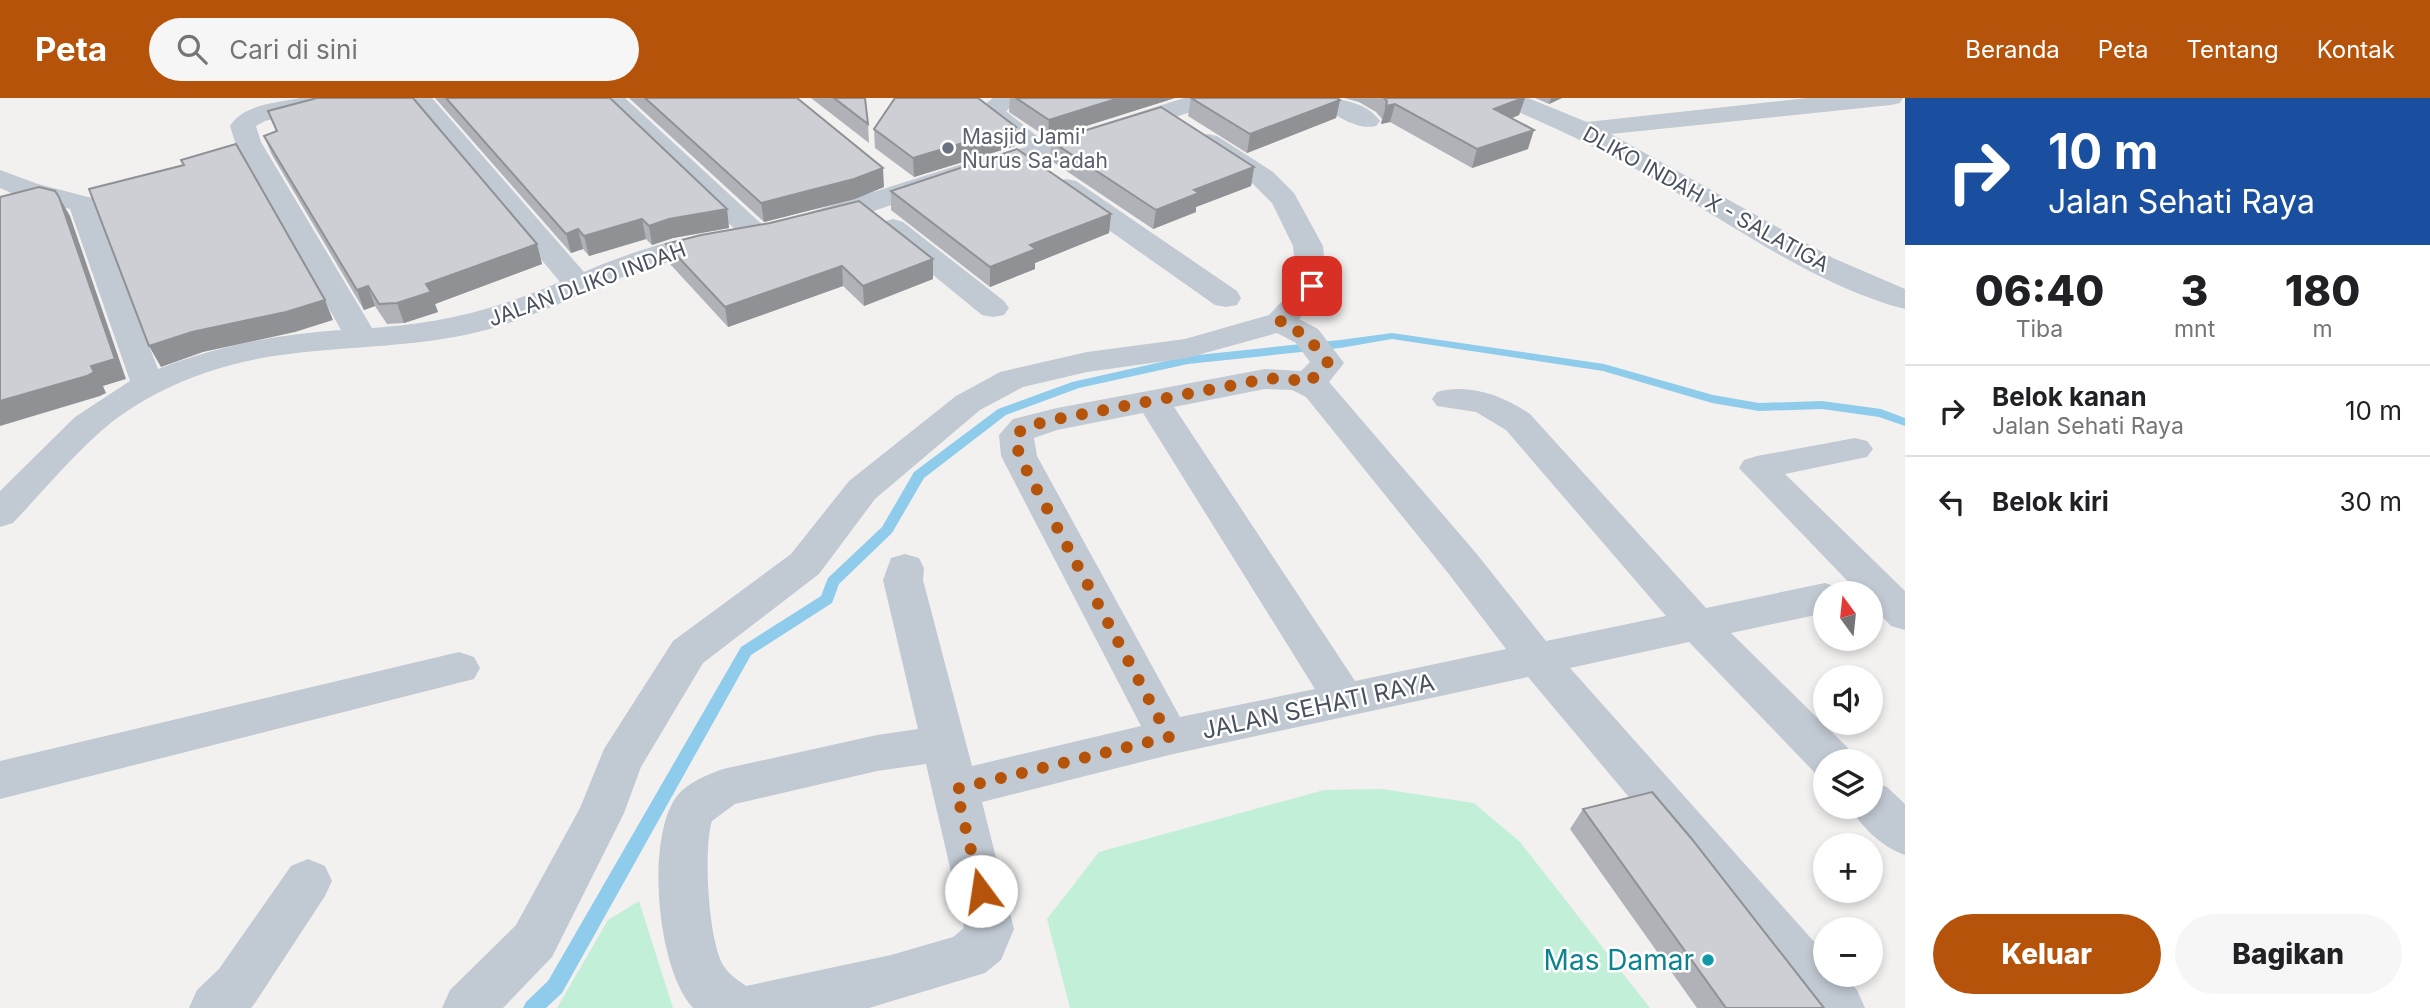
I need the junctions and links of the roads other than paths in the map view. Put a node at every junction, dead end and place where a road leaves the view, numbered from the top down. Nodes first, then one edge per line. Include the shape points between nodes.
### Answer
1 (333, 98) edge
2 (419, 98) edge
3 (611, 98) edge
4 (1010, 98) edge
5 (1209, 98) edge
6 (1325, 98) edge
7 (1506, 98) edge
8 (1691, 98) edge
9 (1891, 98) edge
10 (1162, 113) junction
11 (1725, 113) junction
12 (1367, 121) dead end
13 (1584, 130) junction
14 (1033, 153) junction
15 (0, 178) edge
16 (866, 207) junction
17 (777, 230) junction
18 (579, 285) junction
19 (1226, 298) dead end
20 (1905, 300) edge
21 (993, 308) dead end
22 (1293, 329) junction
23 (362, 338) junction
24 (1318, 373) junction
25 (148, 386) junction
26 (1449, 399) dead end
27 (1152, 400) junction
28 (1855, 449) dead end
29 (0, 514) edge
30 (905, 568) dead end
31 (1871, 581) edge
32 (1883, 593) edge
33 (1813, 601) edge
34 (1905, 615) edge
35 (1698, 626) junction
36 (1537, 659) junction
37 (459, 668) dead end
38 (1345, 700) junction
39 (1169, 737) junction
40 (943, 744) junction
41 (1820, 749) edge
42 (0, 780) edge
43 (956, 789) junction
44 (1883, 813) edge
45 (1905, 835) edge
46 (309, 881) dead end
47 (215, 1008) edge
48 (468, 1008) edge
49 (732, 1008) edge
50 (754, 1008) edge
51 (1839, 1008) edge

1 - 23 street via 257,115 243,126
2 - 18 street
3 - 17 street
4 - 14 street via 991,108 991,115
5 - 10 street, JALAN DLIKO INDAH
6 - 12 street
7 - 13 street, DLIKO INDAH X - SALATIGA
8 - 11 street
9 - 11 street
10 - 14 street, JALAN DLIKO INDAH
10 - 22 street via 1263,178 1284,199 1308,246 1312,286
11 - 13 street
13 - 20 street, DLIKO INDAH X - SALATIGA via 1804,254
14 - 16 street, JALAN DLIKO INDAH via 898,181
14 - 19 street
15 - 25 street via 82,204
16 - 17 street, JALAN DLIKO INDAH
16 - 21 street
17 - 18 street, JALAN DLIKO INDAH via 683,247
18 - 23 street, JALAN DLIKO INDAH via 477,324
22 - 24 street
22 - 48 street via 1087,362 1012,379 968,403 862,490 805,564 688,652 620,762 601,813 534,941
23 - 25 street, JALAN DLIKO INDAH via 256,350
24 - 27 street
24 - 36 street via 1333,407
25 - 29 street, JALAN DLIKO INDAH via 123,398 78,433
26 - 35 street via 1498,407 1518,422
27 - 38 street
27 - 39 street via 1025,427 1015,440 1019,456
28 - 31 street via 1757,468
30 - 40 street via 903,580
32 - 34 street
33 - 35 street, JALAN SEHATI RAYA
35 - 36 street, JALAN SEHATI RAYA
35 - 41 street
36 - 38 street, JALAN SEHATI RAYA
36 - 51 street
37 - 42 street
38 - 39 street, JALAN SEHATI RAYA
39 - 43 street, JALAN SEHATI RAYA
40 - 43 street
40 - 49 street via 877,753 723,788 690,815 684,879 691,948 705,984
43 - 50 street via 988,916 983,944 967,956 891,979
44 - 45 street
46 - 47 street via 237,986

